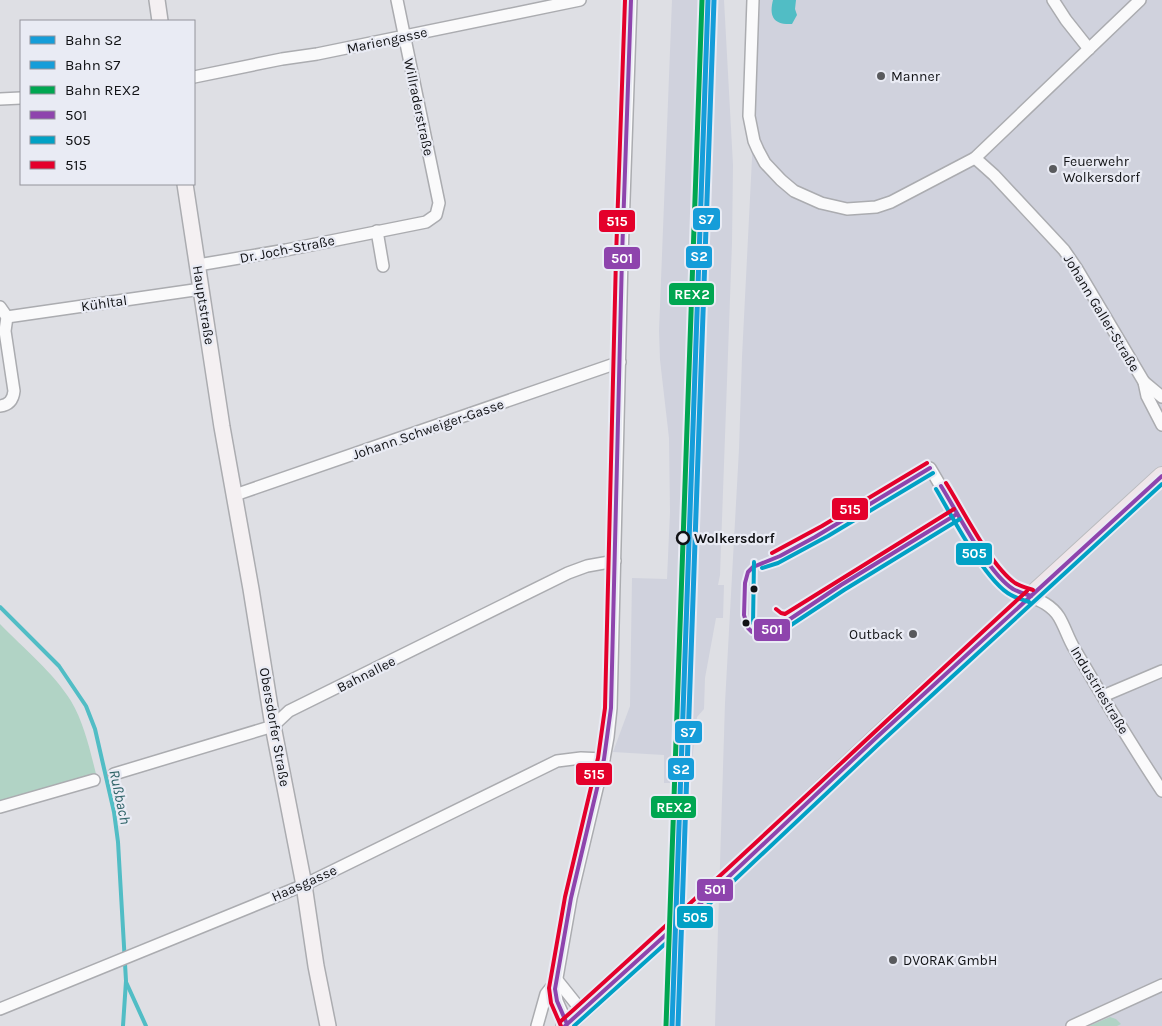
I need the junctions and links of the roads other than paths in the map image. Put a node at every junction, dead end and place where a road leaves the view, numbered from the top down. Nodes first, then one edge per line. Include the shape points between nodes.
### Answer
1 (157, 0) edge
2 (397, 0) edge
3 (580, 0) edge
4 (631, 0) edge
5 (753, 0) edge
6 (1053, 0) edge
7 (1140, 0) edge
8 (160, 20) edge
9 (404, 36) junction
10 (1089, 49) junction
11 (195, 77) edge
12 (20, 98) edge
13 (0, 99) edge
14 (976, 158) junction
15 (185, 185) edge
16 (436, 215) joint
17 (377, 231) junction
18 (198, 265) junction
19 (383, 266) dead end
20 (201, 289) junction
21 (0, 308) edge
22 (8, 317) junction
23 (620, 362) junction
24 (1144, 382) junction
25 (1162, 397) edge
26 (0, 406) edge
27 (1162, 425) edge
28 (222, 427) joint
29 (930, 468) dead end
30 (1162, 476) edge
31 (235, 495) junction
32 (615, 561) junction
33 (1031, 596) junction
34 (1162, 671) edge
35 (1103, 696) junction
36 (273, 726) junction
37 (604, 759) junction
38 (114, 774) dead end
39 (94, 780) dead end
40 (1162, 791) edge
41 (0, 807) edge
42 (304, 885) junction
43 (557, 980) junction
44 (1162, 985) edge
45 (0, 1009) edge
46 (581, 1010) junction
47 (567, 1025) edge
48 (328, 1026) edge
49 (536, 1026) edge
50 (1072, 1026) edge

1 - 8 main road
2 - 9 street, Willraderstraße
3 - 9 street, Mariengasse
4 - 23 street
5 - 14 street via 749,116 754,142 765,163 794,191 836,207 876,207 907,195
6 - 10 street
7 - 10 street
9 - 11 street, Mariengasse
9 - 16 street, Willraderstraße via 439,203
10 - 14 street
12 - 13 street
14 - 24 street, Johann Galler-Straße via 1064,250
15 - 18 main road, Hauptstraße
16 - 17 street, Dr. Joch-Straße via 426,222
17 - 18 street, Dr. Joch-Straße
17 - 19 street
18 - 20 main road, Hauptstraße
20 - 22 street, Kühltal
20 - 28 main road, Hauptstraße
21 - 22 street
22 - 26 street via 5,331 14,391 10,402
23 - 31 street, Johann Schweiger-Gasse
23 - 32 street
24 - 25 street, Johann Galler-Straße
24 - 27 street, Johann Galler-Straße via 1147,396
28 - 31 main road, Obersdorfer Straße
29 - 33 street, Industriestraße via 980,553 1008,586
30 - 33 main road
31 - 36 main road, Obersdorfer Straße
32 - 36 street, Bahnallee via 568,573 289,711
32 - 37 street via 611,708
33 - 35 street, Industriestraße via 1052,608
33 - 46 main road
34 - 35 street
35 - 40 street, Industriestraße
36 - 38 street, Bahnallee
36 - 42 main road, Obersdorfer Straße
37 - 42 street, Haasgasse via 557,761
37 - 43 street via 571,898
39 - 41 street
42 - 45 street, Haasgasse
42 - 48 main road, Obersdorfer Straße
43 - 46 street
43 - 47 street via 557,1001
43 - 49 street via 546,994
44 - 50 street
46 - 47 main road

